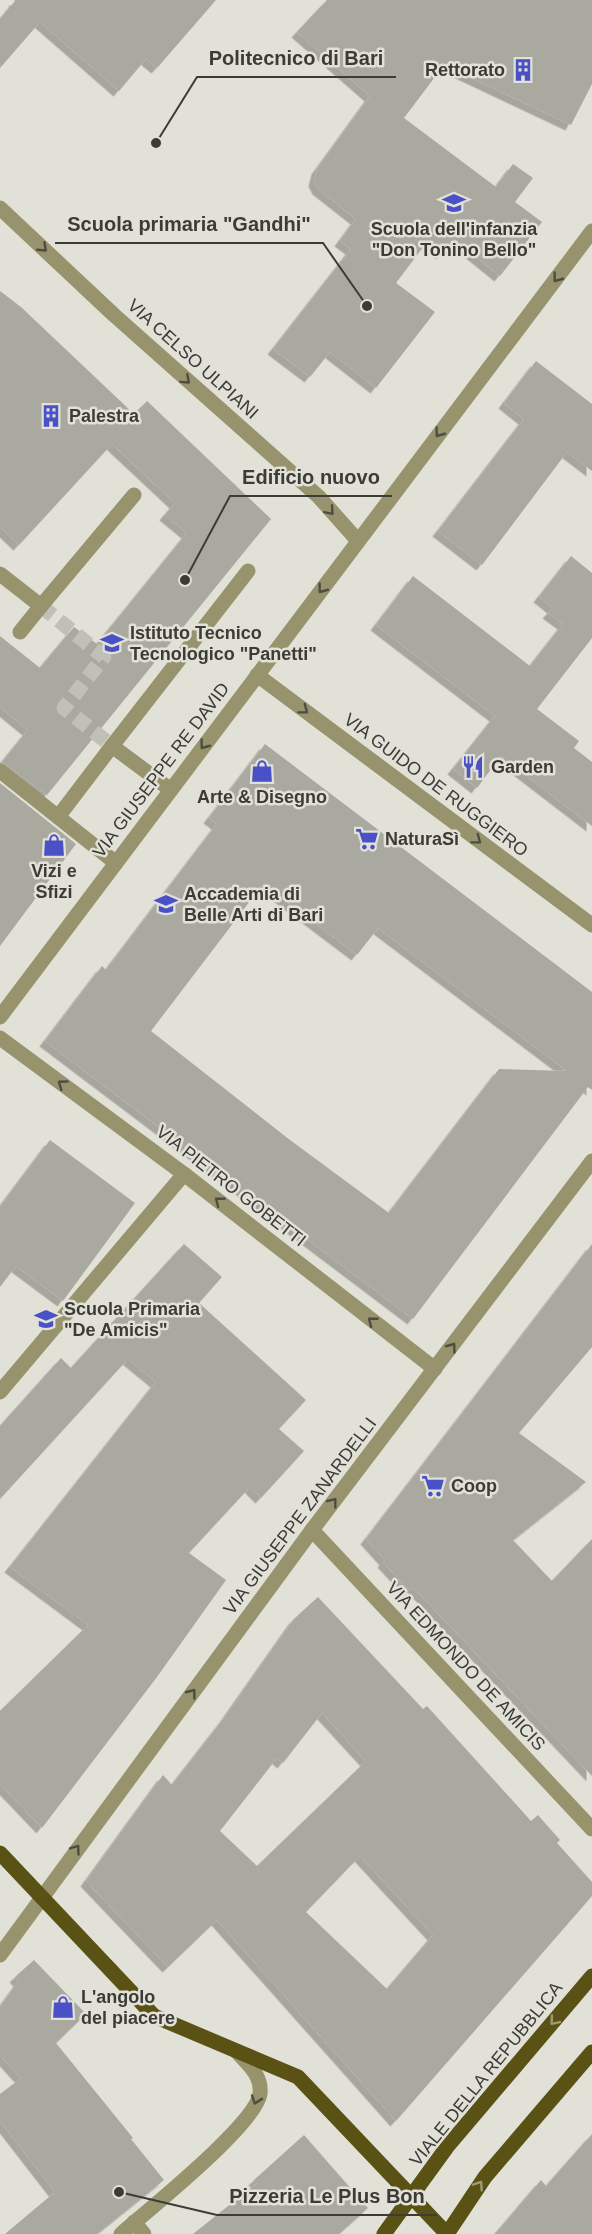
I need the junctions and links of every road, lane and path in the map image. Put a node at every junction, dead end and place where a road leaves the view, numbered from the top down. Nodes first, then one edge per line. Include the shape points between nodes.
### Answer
1 (0, 208) edge
2 (592, 231) edge
3 (134, 495) dead end
4 (358, 542) junction
5 (248, 571) dead end
6 (0, 574) edge
7 (41, 606) junction
8 (20, 632) dead end
9 (257, 675) junction
10 (112, 746) junction
11 (0, 771) edge
12 (171, 790) junction
13 (58, 817) junction
14 (116, 863) junction
15 (592, 926) edge
16 (0, 1017) edge
17 (0, 1038) edge
18 (592, 1162) edge
19 (184, 1174) junction
20 (435, 1369) junction
21 (0, 1392) edge
22 (312, 1530) junction
23 (592, 1829) edge
24 (0, 1853) edge
25 (42, 1897) junction
26 (0, 1955) edge
27 (592, 1976) edge
28 (236, 2051) junction
29 (592, 2052) edge
30 (411, 2197) junction
31 (139, 2228) edge
32 (121, 2234) edge
33 (384, 2234) edge
34 (447, 2234) edge

1 -> 4 street, VIA CELSO ULPIANI via 319,497
2 -> 4 street, VIA GIUSEPPE RE DAVID
3 - 7 street
4 -> 9 street, VIA GIUSEPPE RE DAVID
5 - 10 street
6 - 7 street
7 - 8 street
9 -> 12 street, VIA GIUSEPPE RE DAVID
9 -> 15 street, VIA GUIDO DE RUGGIERO
10 - 12 street
10 - 13 street
11 - 13 street
12 - 14 street, VIA GIUSEPPE RE DAVID
13 - 14 street
14 - 16 street, VIA GIUSEPPE RE DAVID
19 -> 17 street, VIA PIETRO GOBETTI
20 -> 18 street, VIA GIUSEPPE ZANARDELLI
20 -> 19 street, VIA PIETRO GOBETTI
19 - 21 street
22 -> 20 street, VIA GIUSEPPE ZANARDELLI
22 - 23 street, VIA EDMONDO DE AMICIS
25 -> 22 street, VIA GIUSEPPE ZANARDELLI
24 - 25 main road
25 - 26 street, VIA GIUSEPPE ZANARDELLI
25 - 28 main road via 154,2016
27 -> 30 main road, VIALE DELLA REPUBBLICA via 447,2148
28 - 30 main road via 298,2077
28 -> 31 street via 258,2076 260,2093 255,2107
34 -> 29 main road via 484,2177
30 - 33 main road, VIALE DELLA REPUBBLICA
30 - 34 main road
31 - 32 street

